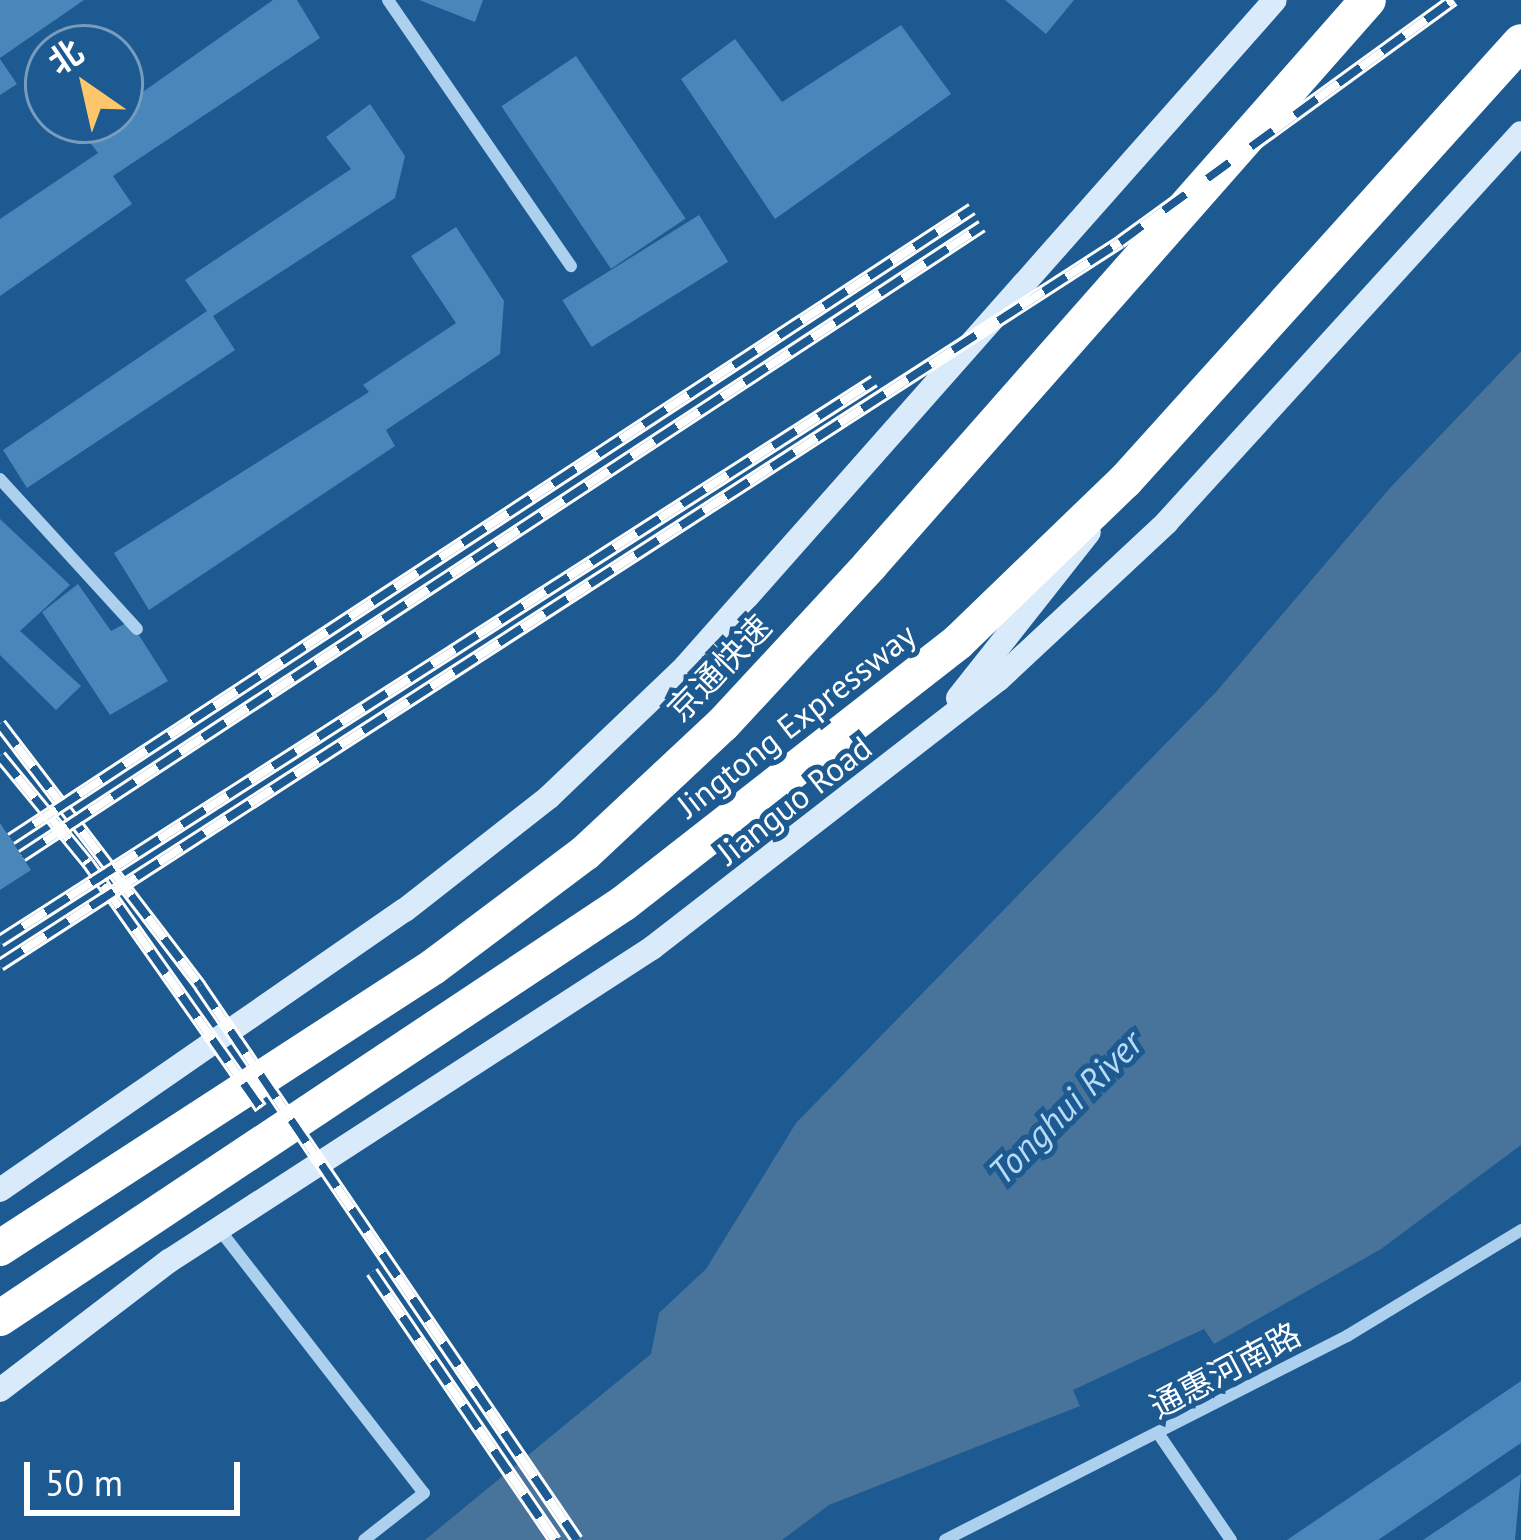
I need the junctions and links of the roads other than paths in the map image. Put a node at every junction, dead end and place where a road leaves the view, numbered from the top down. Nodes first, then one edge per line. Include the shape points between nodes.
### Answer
1 (388, 0) edge
2 (1274, 0) edge
3 (1368, 0) edge
4 (1521, 42) edge
5 (1521, 133) edge
6 (571, 266) dead end
7 (0, 479) edge
8 (1125, 481) junction
9 (137, 628) dead end
10 (927, 737) junction
11 (0, 1190) edge
12 (219, 1229) junction
13 (1521, 1230) edge
14 (0, 1248) edge
15 (0, 1318) edge
16 (0, 1390) edge
17 (1160, 1436) junction
18 (364, 1540) edge
19 (945, 1540) edge
20 (1231, 1540) edge

1 - 6 street
2 - 11 main road via 686,667 549,797 405,910
3 - 14 highway, 京通快速 via 870,566 723,724 585,853 433,967
4 - 8 highway, Jingtong Expressway
5 - 10 main road, Jianguo Road via 1166,523
7 - 9 street
8 - 10 main road
8 - 15 highway, Jingtong Expressway via 958,642 624,903
10 - 12 main road, Jianguo Road via 652,948
12 - 16 main road, Jianguo Road
12 - 18 street via 424,1492
13 - 17 street, 通惠河南路
17 - 19 street, 通惠河南路
17 - 20 street

